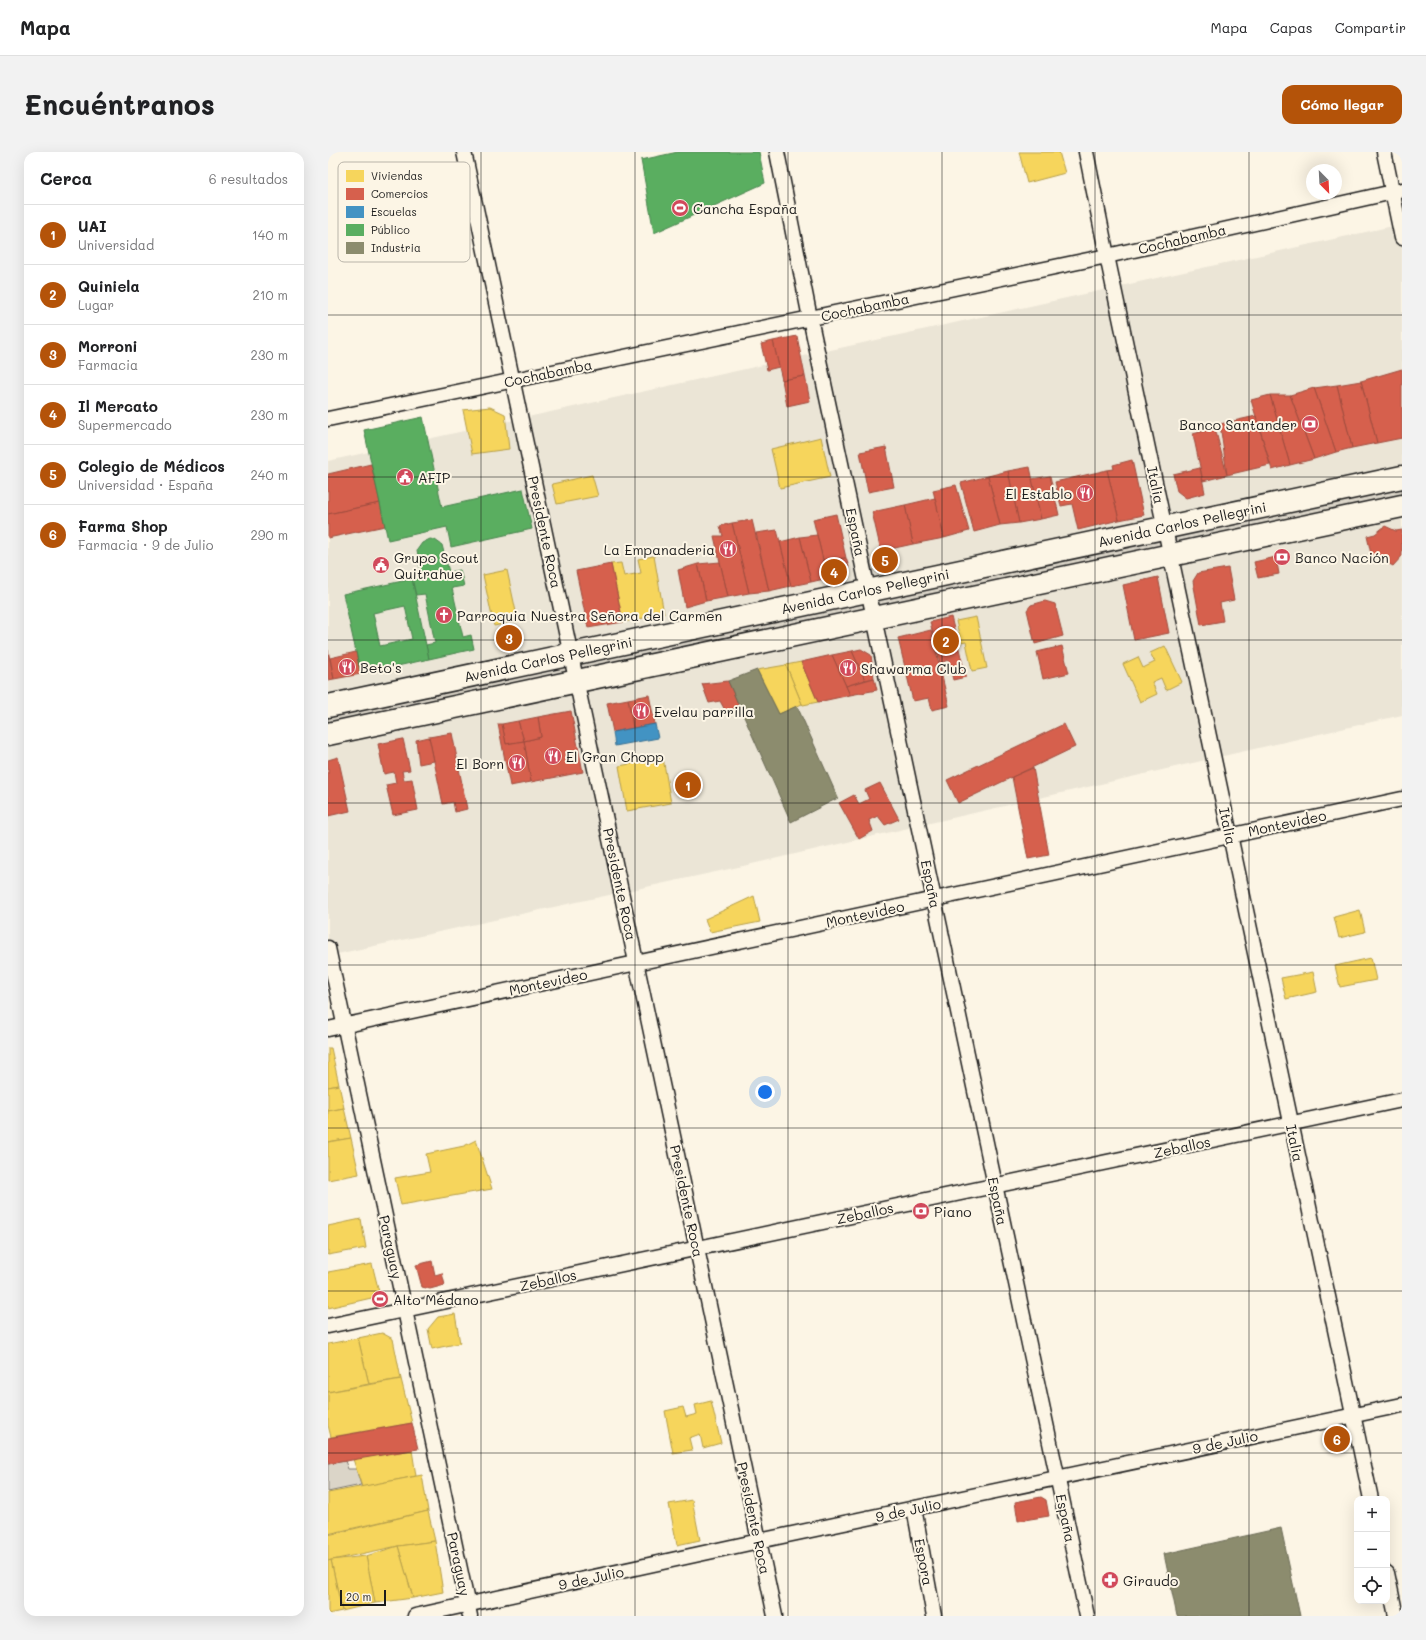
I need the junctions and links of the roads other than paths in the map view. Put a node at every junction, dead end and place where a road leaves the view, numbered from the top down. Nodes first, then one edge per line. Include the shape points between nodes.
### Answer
1 (464, 152) edge
2 (777, 152) edge
3 (1086, 152) edge
4 (1384, 152) edge
5 (466, 162) edge
6 (470, 180) edge
7 (1397, 191) edge
8 (1402, 238) edge
9 (1107, 256) junction
10 (810, 318) junction
11 (513, 381) junction
12 (328, 419) edge
13 (1402, 477) edge
14 (1402, 506) edge
15 (1165, 528) junction
16 (1170, 555) junction
17 (868, 591) junction
18 (874, 618) junction
19 (571, 654) junction
20 (576, 681) junction
21 (328, 706) edge
22 (328, 734) edge
23 (1402, 799) edge
24 (1230, 836) junction
25 (934, 899) junction
26 (328, 948) edge
27 (636, 963) junction
28 (344, 1025) junction
29 (328, 1029) edge
30 (1402, 1100) edge
31 (1292, 1124) junction
32 (995, 1186) junction
33 (697, 1248) junction
34 (405, 1310) junction
35 (328, 1326) edge
36 (1402, 1405) edge
37 (1354, 1415) junction
38 (1057, 1478) junction
39 (1370, 1496) edge
40 (914, 1508) junction
41 (759, 1541) junction
42 (1390, 1587) edge
43 (469, 1610) edge
44 (415, 1616) edge
45 (775, 1616) edge
46 (934, 1616) edge
47 (1087, 1616) edge
48 (1396, 1616) edge

1 - 5 street, Presidente Roca
2 - 10 street, España
3 - 9 street, Italia
4 - 7 street
6 - 11 street, Presidente Roca
7 - 8 street
7 - 9 street, Cochabamba
9 - 10 street, Cochabamba
9 - 15 street, Italia
10 - 11 street, Cochabamba
10 - 17 street, España
11 - 12 street, Cochabamba
11 - 19 street, Presidente Roca
13 - 15 main road, Avenida Carlos Pellegrini
14 - 16 main road, Avenida Carlos Pellegrini
15 - 16 street, Italia
15 - 17 main road, Avenida Carlos Pellegrini
16 - 18 main road, Avenida Carlos Pellegrini
16 - 24 street, Italia
17 - 18 street, España
17 - 19 main road, Avenida Carlos Pellegrini
18 - 20 main road, Avenida Carlos Pellegrini
18 - 25 street, España
19 - 20 street, Presidente Roca
19 - 21 main road, Avenida Carlos Pellegrini
20 - 22 main road, Avenida Carlos Pellegrini
20 - 27 street, Presidente Roca
23 - 24 street, Montevideo
24 - 25 street, Montevideo
24 - 31 street, Italia
25 - 27 street, Montevideo
25 - 32 street, España
26 - 28 street, Paraguay
27 - 28 street, Montevideo
27 - 33 street, Presidente Roca
28 - 29 street, Montevideo
28 - 34 street, Paraguay
30 - 31 street, Zeballos
31 - 32 street, Zeballos
31 - 37 street, Italia
32 - 33 street, Zeballos
32 - 38 street, España
33 - 34 street, Zeballos
33 - 41 street, Presidente Roca
34 - 35 street, Zeballos
34 - 43 street, Paraguay
36 - 37 street, 9 de Julio
37 - 38 street, 9 de Julio
37 - 39 street, Italia
38 - 40 street, 9 de Julio
38 - 47 street, España
40 - 41 street, 9 de Julio
40 - 46 street, Espora
41 - 43 street, 9 de Julio
41 - 45 street, Presidente Roca
42 - 48 street
43 - 44 street, 9 de Julio

